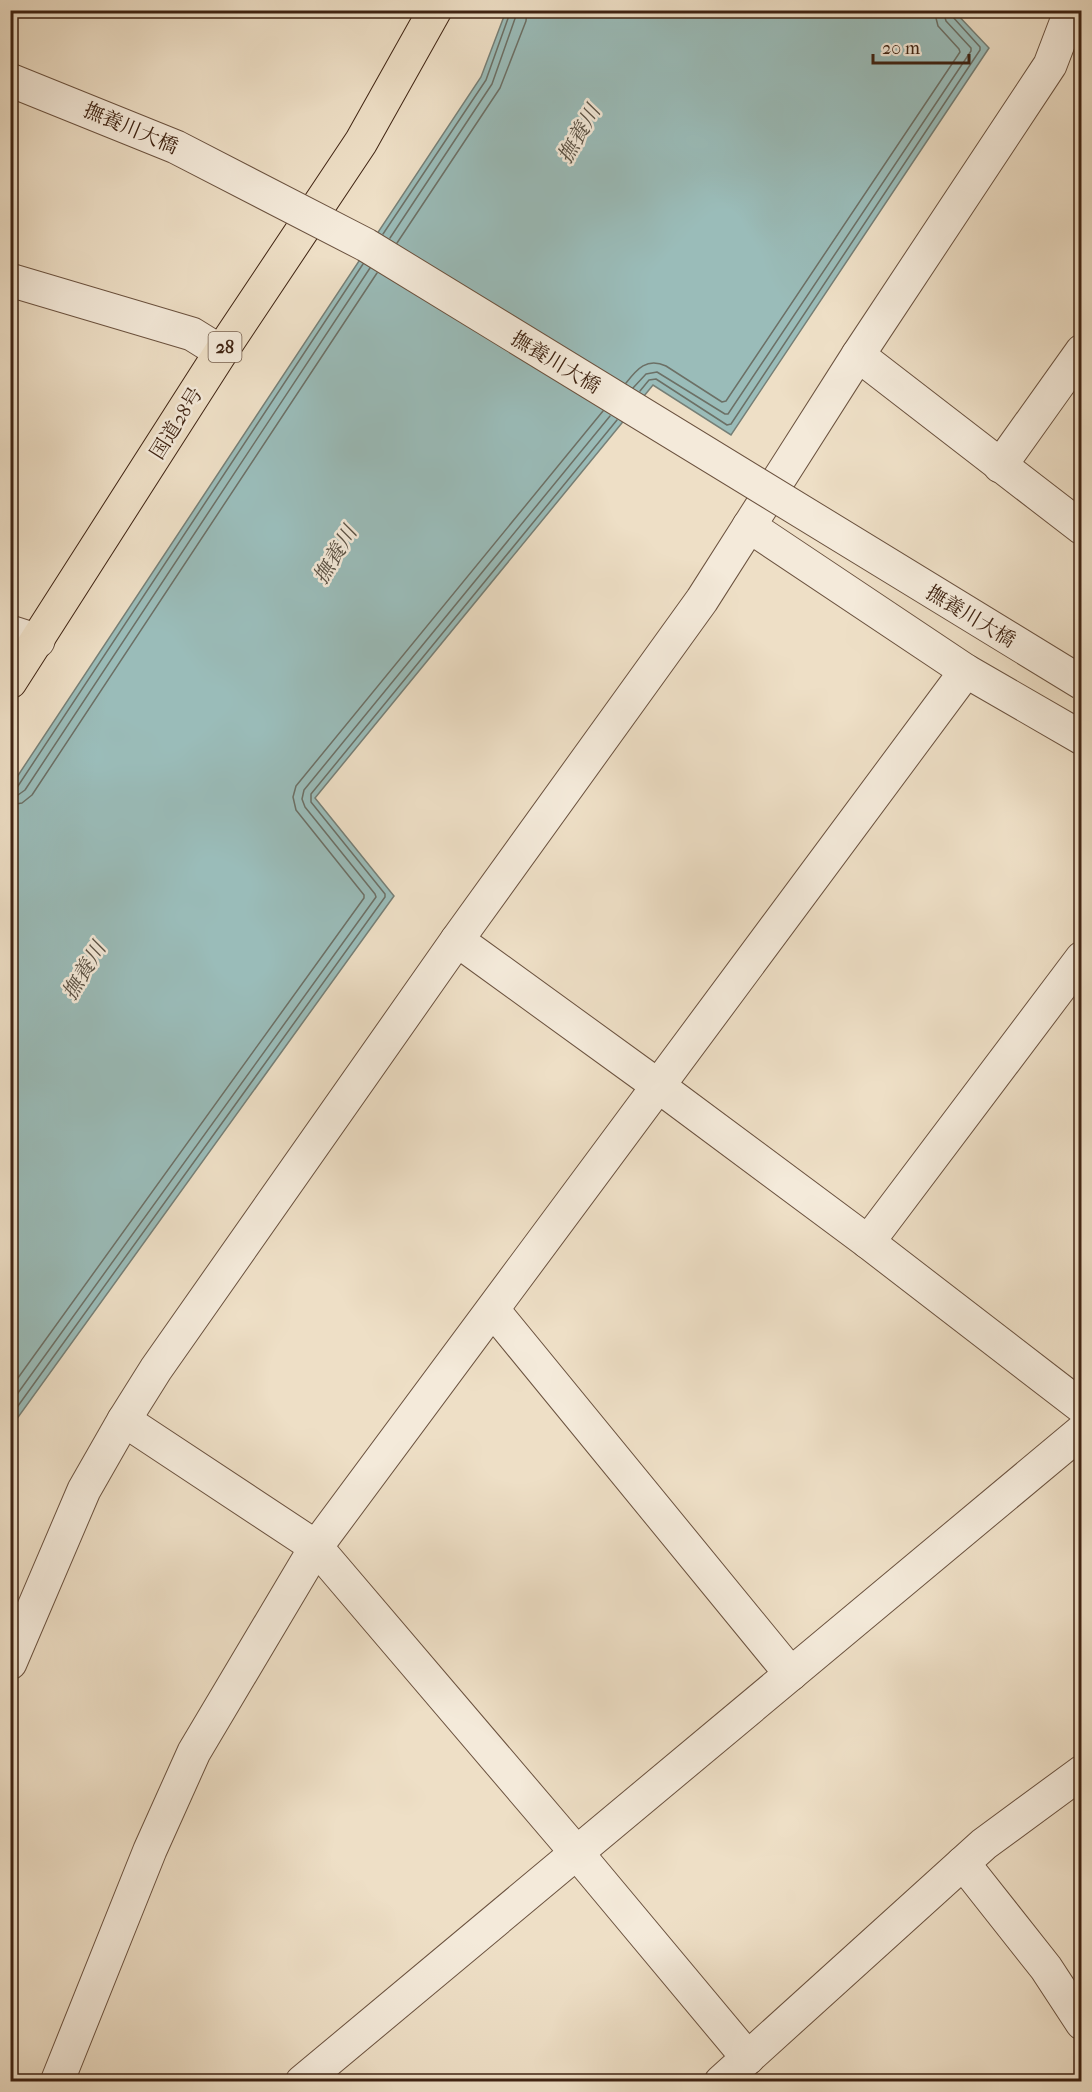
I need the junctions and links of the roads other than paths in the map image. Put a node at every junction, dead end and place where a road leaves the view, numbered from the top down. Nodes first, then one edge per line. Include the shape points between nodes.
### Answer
1 (435, 10) edge
2 (1071, 10) edge
3 (10, 80) edge
4 (10, 280) edge
5 (1082, 351) edge
6 (221, 352) junction
7 (858, 355) junction
8 (1000, 466) junction
9 (749, 526) junction
10 (1082, 528) edge
11 (24, 636) edge
12 (966, 671) junction
13 (10, 682) edge
14 (1082, 683) edge
15 (1082, 738) edge
16 (458, 940) junction
17 (1082, 958) edge
18 (657, 1085) junction
19 (868, 1242) junction
20 (493, 1310) junction
21 (1082, 1407) edge
22 (124, 1420) junction
23 (1082, 1431) edge
24 (316, 1547) junction
25 (10, 1663) edge
26 (791, 1674) junction
27 (1082, 1772) edge
28 (576, 1852) junction
29 (963, 1863) junction
30 (1082, 2023) edge
31 (748, 2058) junction
32 (57, 2082) edge
33 (302, 2082) edge
34 (721, 2082) edge

1 - 6 highway, 国道28号 / 28 via 361,142
2 - 7 street via 1050,65
3 - 14 street, 撫養川大橋, bridge via 176,147 366,245
4 - 6 street via 192,334
5 - 8 street
6 - 11 highway, 国道28号 / 28
7 - 8 street
7 - 9 street
8 - 10 street
9 - 12 street
9 - 16 street via 702,600
11 - 13 highway, 国道28号 / 28
12 - 15 street
12 - 18 street
16 - 18 street
16 - 22 street
17 - 19 street
18 - 19 street
18 - 20 street
19 - 21 street
20 - 24 street
20 - 26 street
22 - 24 street
22 - 25 street via 84,1490
23 - 26 street
24 - 28 street
24 - 32 street via 194,1752 150,1850
26 - 28 street
27 - 29 street
28 - 31 street
28 - 33 street
29 - 30 street via 1046,1968
29 - 31 street
31 - 34 street

